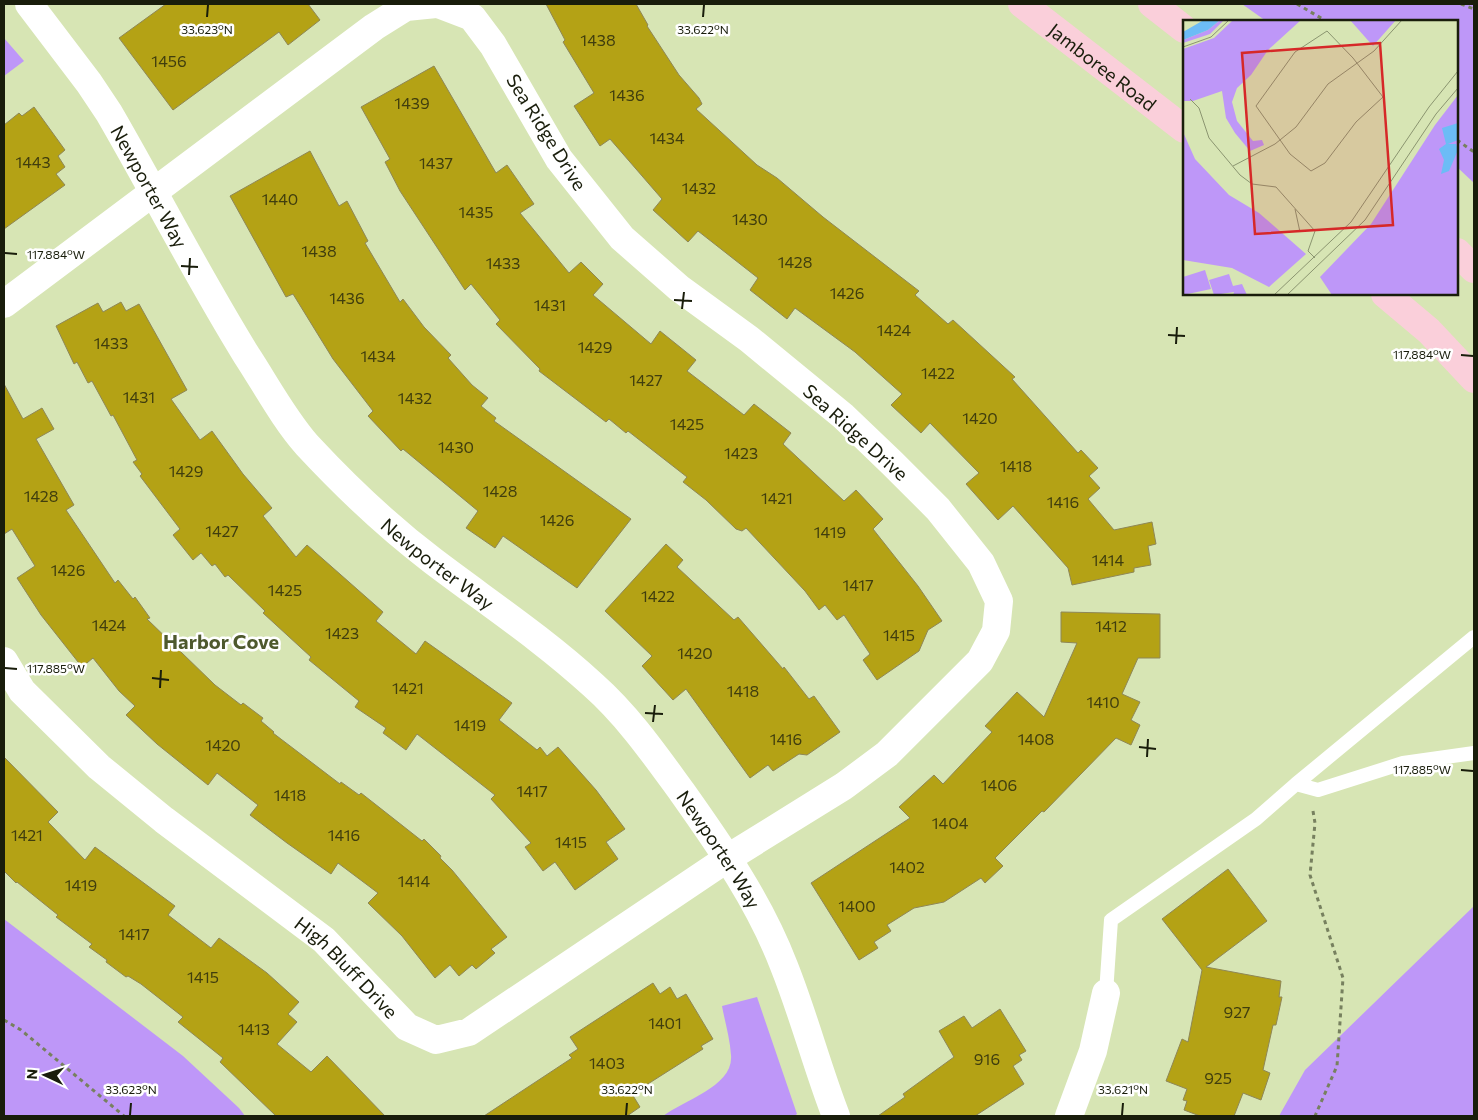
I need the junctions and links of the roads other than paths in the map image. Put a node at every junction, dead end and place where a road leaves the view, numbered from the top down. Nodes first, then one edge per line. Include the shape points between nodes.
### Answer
1 (28, 4) edge
2 (437, 4) edge
3 (1022, 4) edge
4 (1152, 4) edge
5 (1183, 28) edge
6 (1183, 128) edge
7 (154, 191) junction
8 (1458, 253) edge
9 (1474, 269) edge
10 (1386, 295) edge
11 (4, 304) edge
12 (1474, 379) edge
13 (1474, 637) edge
14 (4, 661) edge
15 (1474, 753) edge
16 (1296, 784) junction
17 (728, 858) junction
18 (1106, 993) joint
19 (836, 1116) edge
20 (1069, 1116) edge

1 - 7 street, Newporter Way via 89,82
2 - 7 street, Sea Ridge Drive via 406,7 374,27
2 - 17 street, Sea Ridge Drive via 472,17 493,45 559,159 622,238 679,288 749,339 836,410 892,463 938,509 981,563 999,601 996,631 980,661 887,754 844,786
3 - 6 main road, Jamboree Road
4 - 5 main road
7 - 11 street
7 - 17 street, Newporter Way via 222,315 304,442 388,524 552,648 597,688 636,730
8 - 9 main road
10 - 12 main road via 1429,331
13 - 16 lane
14 - 17 street, High Bluff Drive via 22,691 99,767 324,940 407,1027 436,1040 469,1032
15 - 16 lane via 1403,762 1318,790
16 - 18 lane via 1256,820 1111,920
17 - 19 street, Newporter Way via 757,908 784,966
18 - 20 street via 1092,1051

